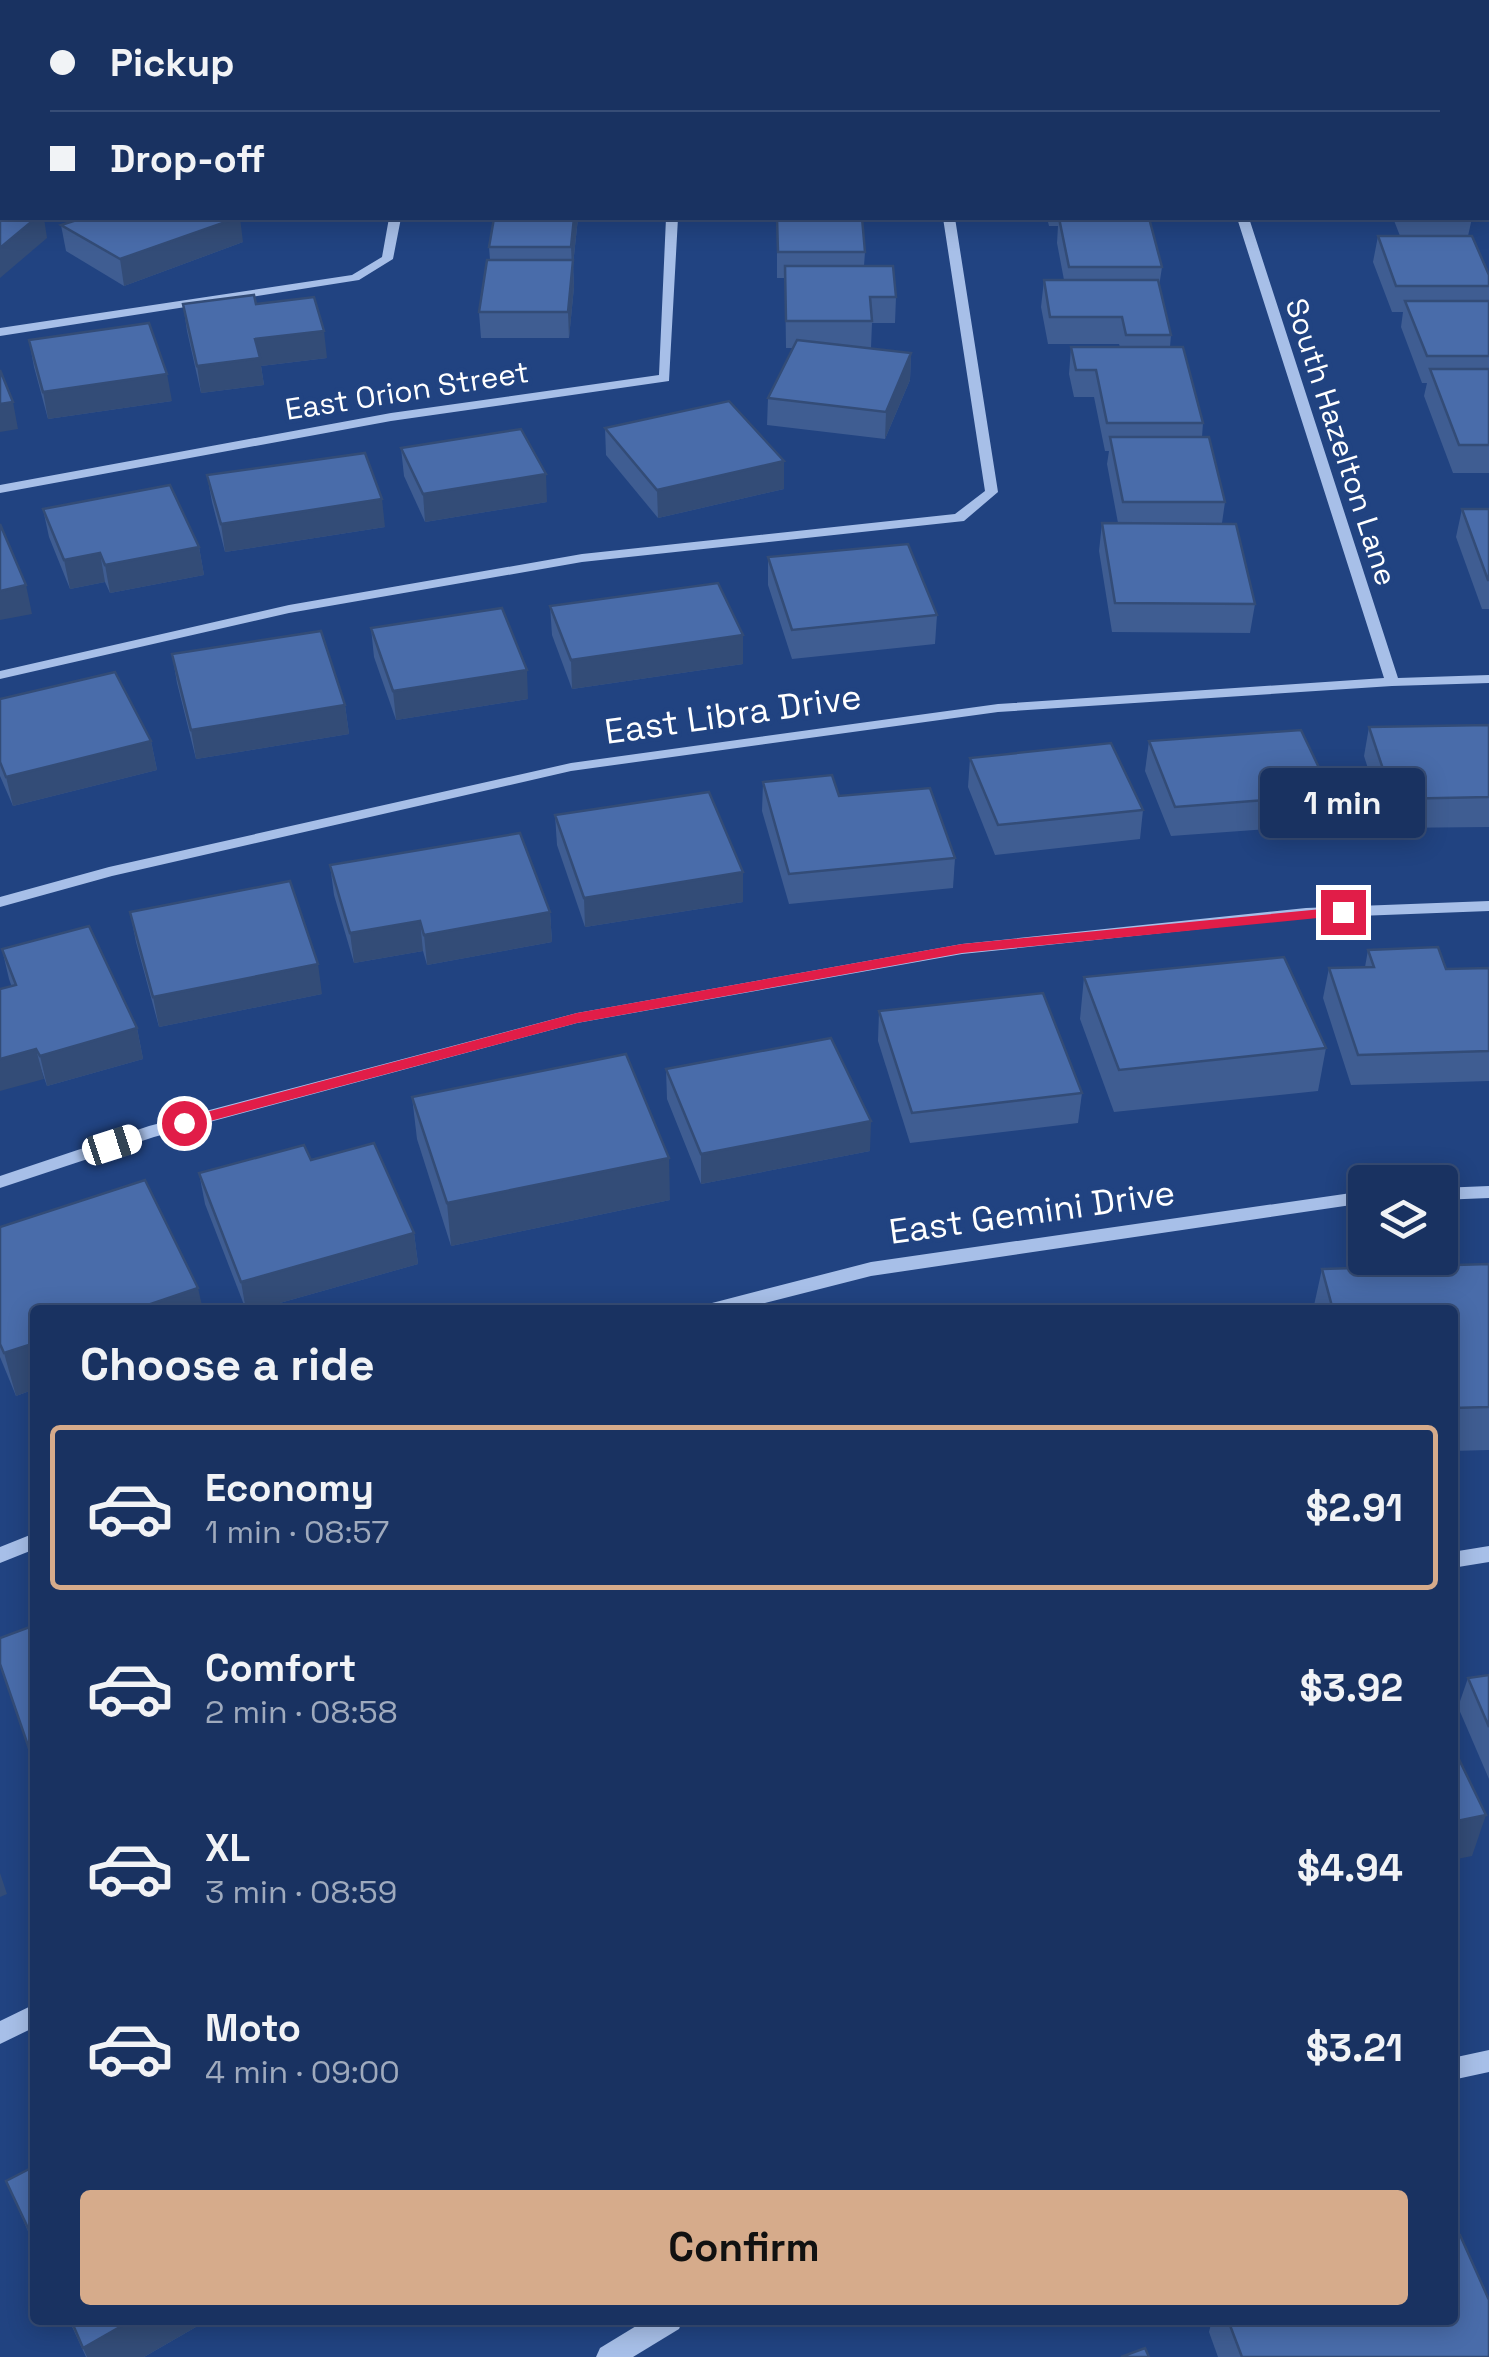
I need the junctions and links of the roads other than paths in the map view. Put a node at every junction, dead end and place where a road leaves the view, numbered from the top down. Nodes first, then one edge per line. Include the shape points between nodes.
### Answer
1 (395, 220) edge
2 (672, 220) edge
3 (948, 220) edge
4 (1244, 220) edge
5 (0, 332) edge
6 (0, 489) edge
7 (0, 676) edge
8 (1489, 680) edge
9 (1392, 682) junction
10 (0, 902) edge
11 (1489, 906) edge
12 (0, 1182) edge
13 (1489, 1192) edge
14 (1458, 1193) edge
15 (1348, 1199) edge
16 (731, 1305) edge
17 (30, 1543) edge
18 (1489, 1554) edge
19 (0, 1555) edge
20 (1458, 1559) edge
21 (30, 2017) edge
22 (0, 2032) edge
23 (1489, 2061) edge
24 (1458, 2068) edge
25 (662, 2325) edge
26 (609, 2357) edge

1 - 5 street via 387,259 355,278
2 - 6 street, East Orion Street via 665,378 391,417
3 - 7 street via 992,492 959,518 582,558 288,609
4 - 9 street, South Hazelton Lane
8 - 9 street, East Libra Drive
9 - 10 street, East Libra Drive via 998,708 571,767
11 - 12 street via 1306,913 962,949 577,1018 148,1132
13 - 14 street
15 - 16 street, East Gemini Drive via 870,1269
17 - 19 street
18 - 20 street
21 - 22 street
23 - 24 street
25 - 26 street

